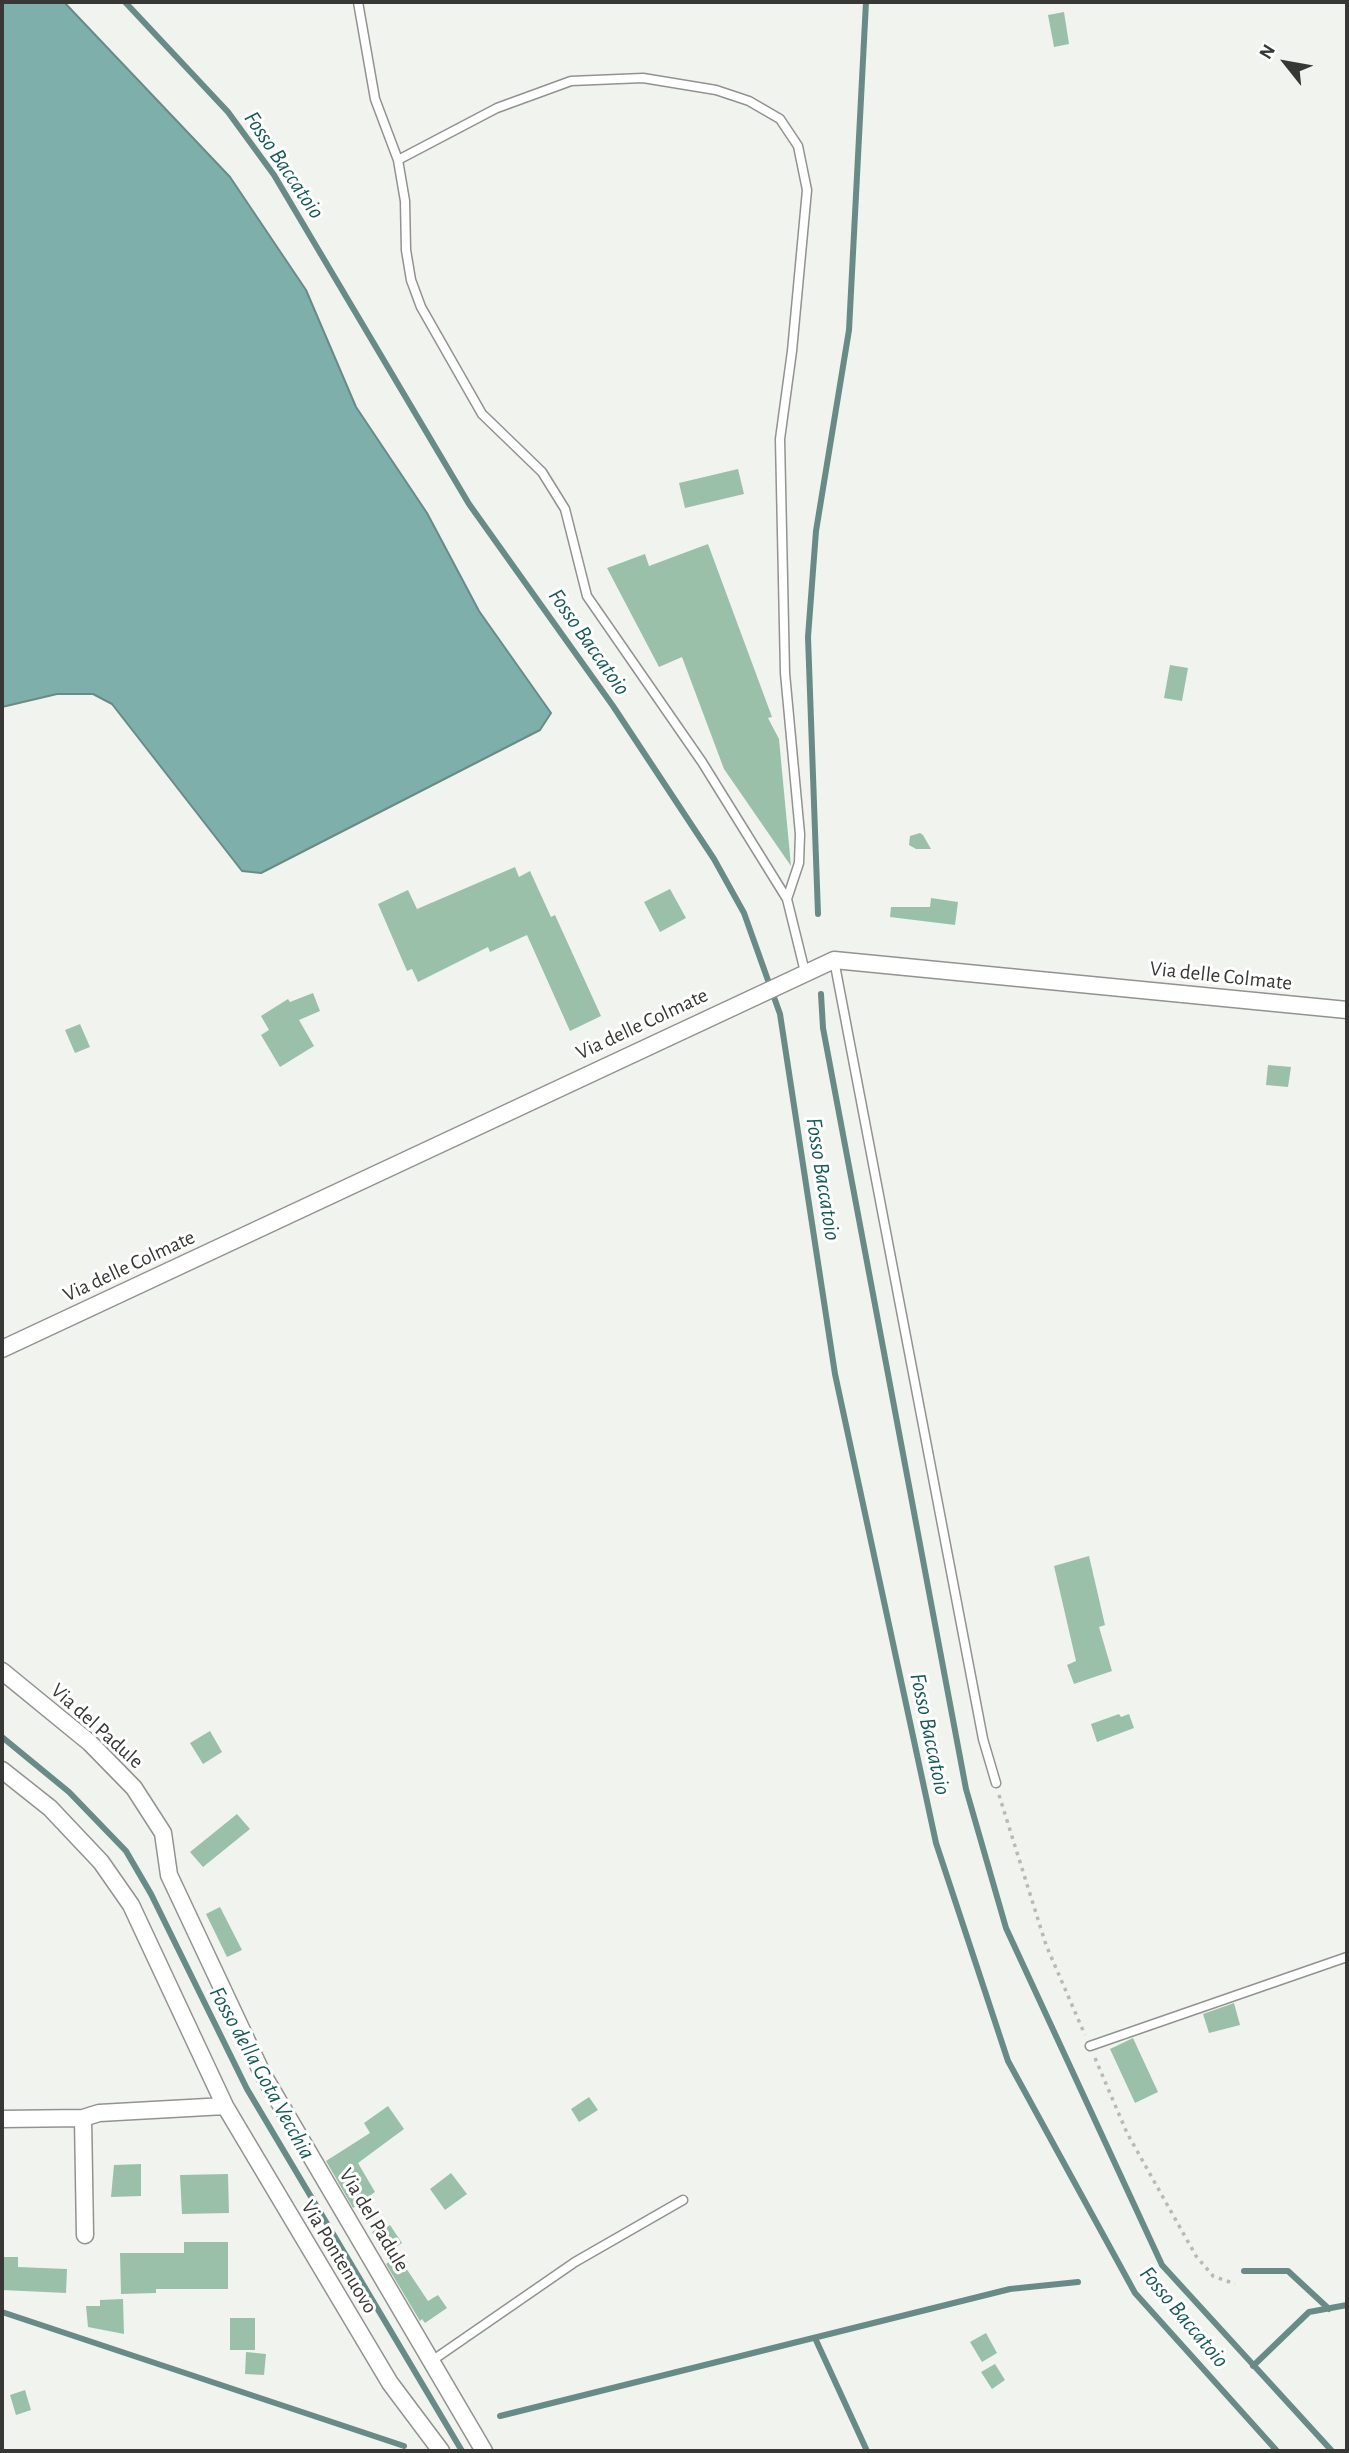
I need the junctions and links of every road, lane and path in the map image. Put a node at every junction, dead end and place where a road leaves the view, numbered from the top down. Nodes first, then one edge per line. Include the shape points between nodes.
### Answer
1 (358, 2) edge
2 (398, 160) junction
3 (787, 899) junction
4 (834, 960) junction
5 (805, 972) junction
6 (1347, 1010) edge
7 (2, 1349) edge
8 (2, 1671) edge
9 (2, 1770) edge
10 (996, 1783) dead end
11 (1347, 1956) edge
12 (1090, 2046) dead end
13 (225, 2106) junction
14 (83, 2118) junction
15 (2, 2119) edge
16 (683, 2200) dead end
17 (85, 2235) dead end
18 (433, 2360) junction
19 (441, 2451) edge
20 (484, 2451) edge

1 - 2 lane via 375,99
2 - 3 lane via 406,250 421,307 482,414 548,481 565,509 587,596 702,762
2 - 3 lane via 497,108 571,81 643,78 716,90 749,101 780,119 798,146 807,190 780,439 785,673 800,834 799,863
3 - 5 lane
4 - 5 street, Via delle Colmate
4 - 6 street, Via delle Colmate
4 - 10 lane via 983,1739
5 - 7 street, Via delle Colmate
8 - 18 street, Via del Padule via 90,1743 134,1788 163,1833 169,1875 261,2073
9 - 13 street, Via Pontenuovo via 50,1808 101,1862 131,1905
11 - 12 lane
13 - 14 street via 99,2113
13 - 19 street, Via Pontenuovo via 390,2383
14 - 15 street
14 - 17 street
16 - 18 lane via 575,2262
18 - 20 street, Via del Padule

